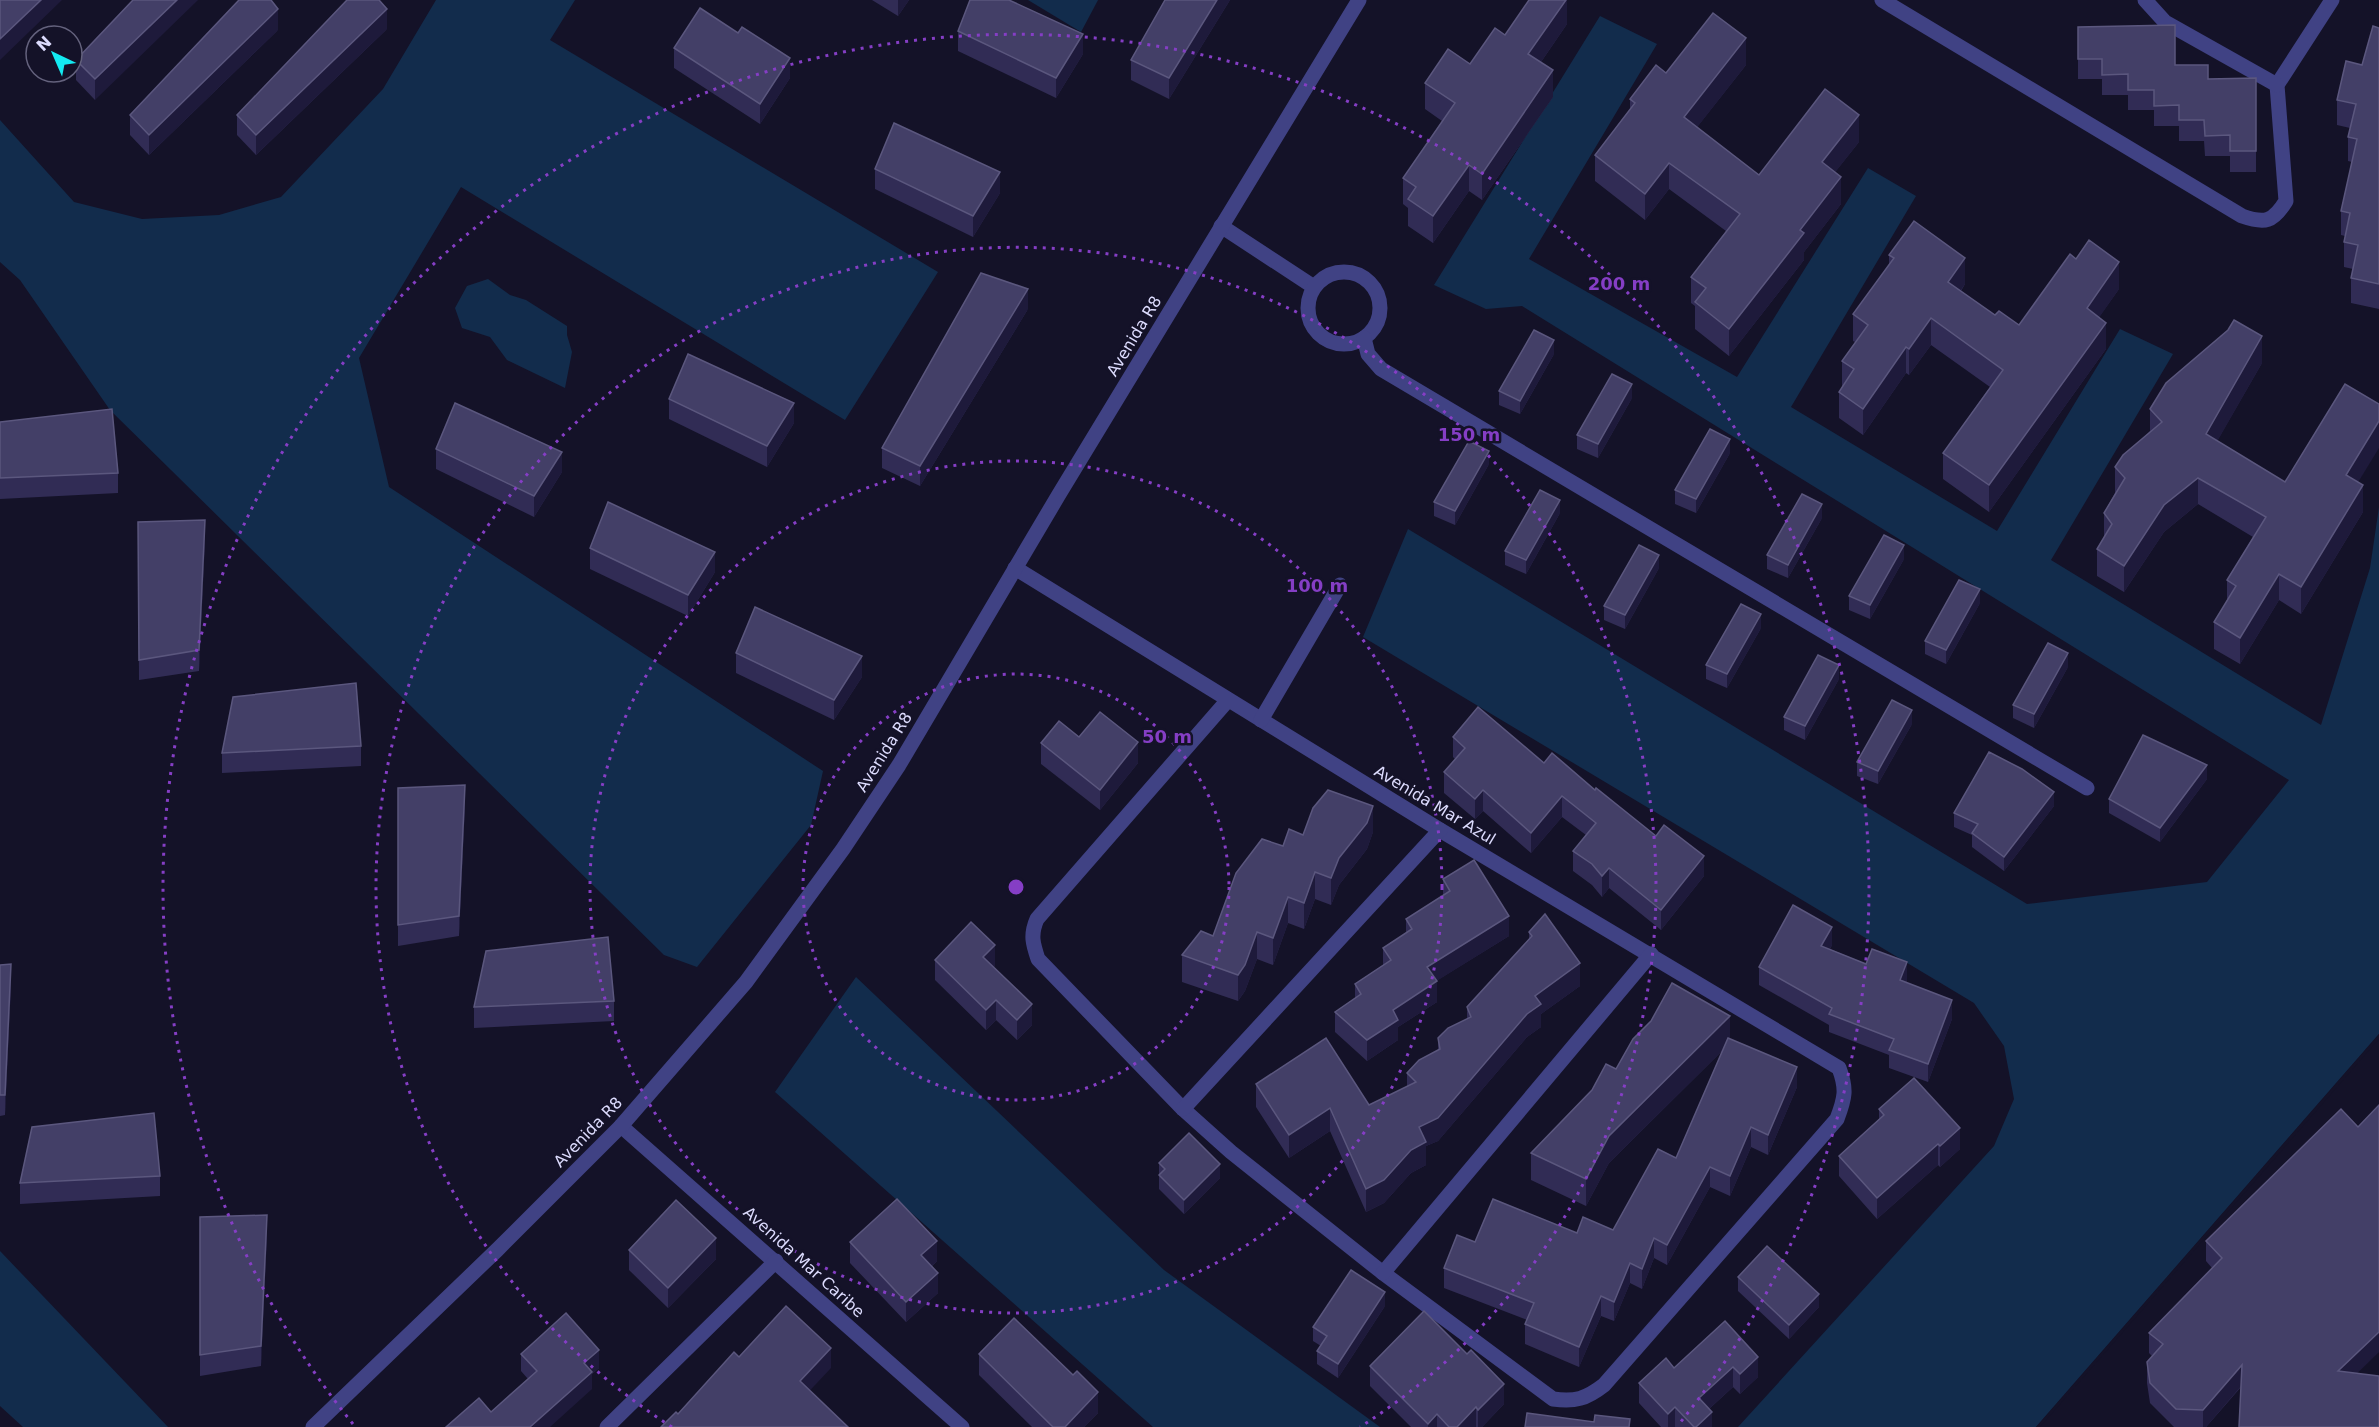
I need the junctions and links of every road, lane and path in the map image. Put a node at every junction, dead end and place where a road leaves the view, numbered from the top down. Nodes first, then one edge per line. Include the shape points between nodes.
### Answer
1 (1359, 0) edge
2 (1882, 0) edge
3 (2145, 0) edge
4 (2332, 0) edge
5 (2277, 86) junction
6 (1221, 226) junction
7 (1314, 287) junction
8 (1364, 338) junction
9 (1015, 567) junction
10 (1340, 585) dead end
11 (1228, 700) junction
12 (1261, 720) junction
13 (2087, 788) dead end
14 (1440, 830) junction
15 (1652, 954) junction
16 (1183, 1109) junction
17 (621, 1126) junction
18 (776, 1262) junction
19 (1383, 1273) junction
20 (313, 1427) edge
21 (607, 1427) edge
22 (962, 1427) edge

1 - 6 street, Avenida R8
2 - 5 street via 2259,223 2277,216 2286,201
3 - 5 street via 2165,22
4 - 5 street
6 - 7 street
6 - 9 street, Avenida R8
7 - 8 street via 1308,302 1309,319 1318,333 1332,342 1348,344
7 - 8 street via 1328,275 1346,271 1363,277 1376,290 1380,307 1376,324
8 - 13 street via 1368,354 1381,369
9 - 11 street, Avenida Mar Azul
9 - 17 street, Avenida R8 via 899,765 843,849 746,982
10 - 12 street
11 - 12 street, Avenida Mar Azul
11 - 16 street via 1037,919 1032,931 1038,959
12 - 14 street, Avenida Mar Azul
14 - 15 street, Avenida Mar Azul
14 - 16 street
15 - 19 street
15 - 19 street, Avenida Mar Azul via 1839,1068 1845,1084 1844,1102 1837,1119 1604,1385 1572,1401 1553,1399
16 - 19 street
17 - 18 street, Avenida Mar Caribe
17 - 20 street, Avenida R8
18 - 21 street
18 - 22 street, Avenida Mar Caribe

